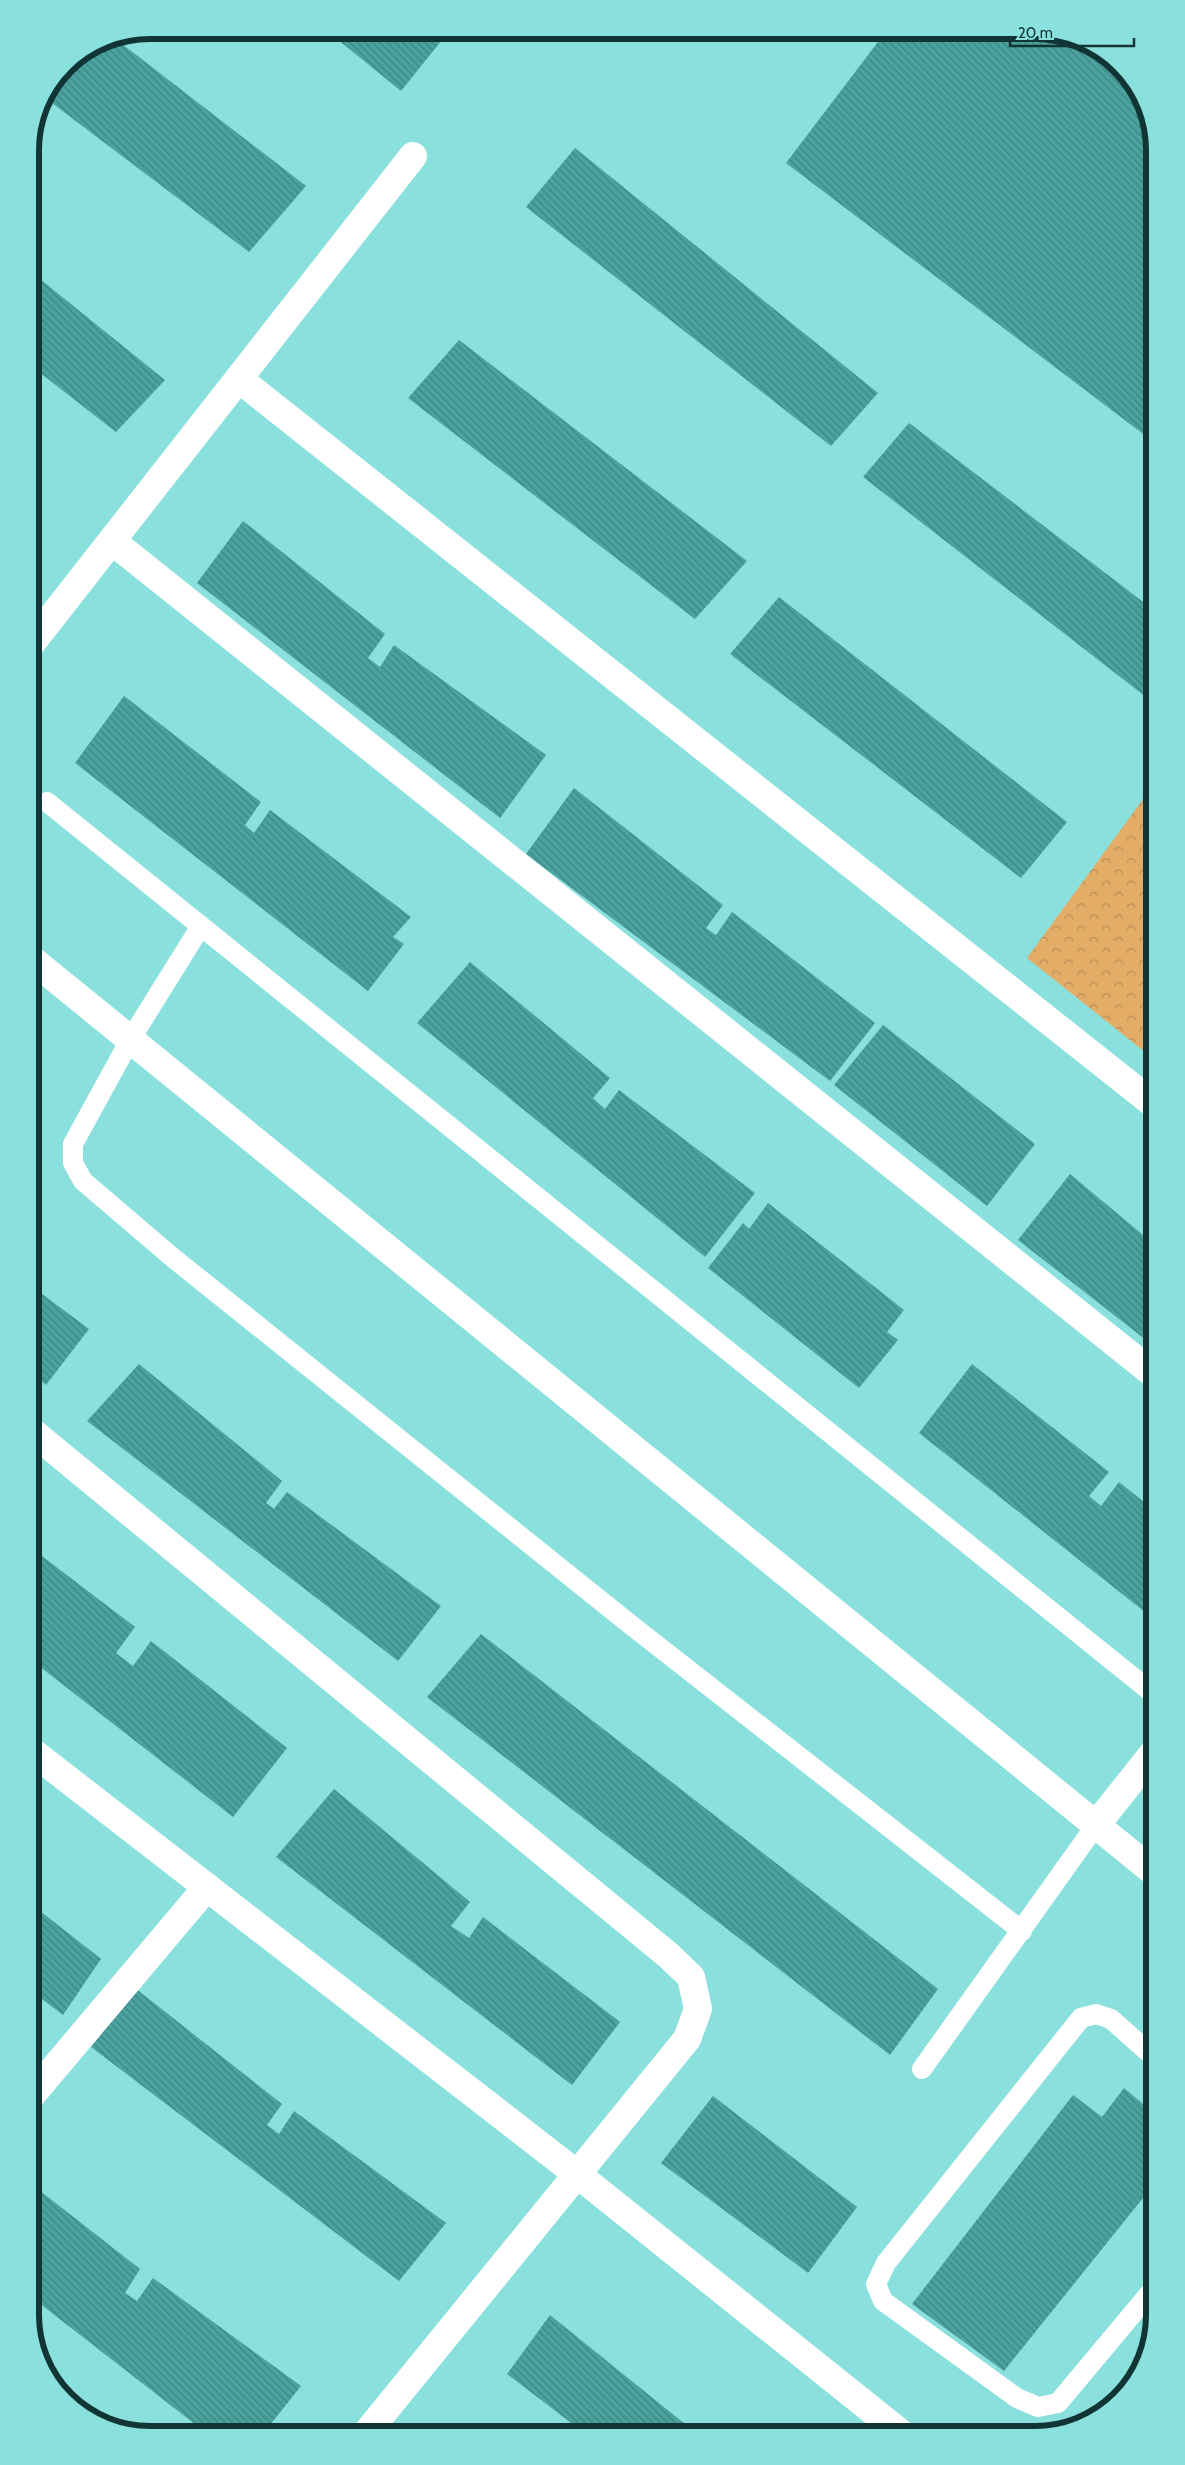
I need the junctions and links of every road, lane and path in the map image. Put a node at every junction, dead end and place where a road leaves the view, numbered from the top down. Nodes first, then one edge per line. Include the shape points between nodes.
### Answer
1 (413, 156) dead end
2 (239, 379) junction
3 (112, 541) junction
4 (39, 634) edge
5 (47, 802) dead end
6 (201, 926) junction
7 (39, 965) edge
8 (130, 1040) junction
9 (1146, 1098) edge
10 (1146, 1368) edge
11 (39, 1437) edge
12 (1146, 1688) edge
13 (39, 1757) edge
14 (1146, 1762) edge
15 (1096, 1825) junction
16 (1146, 1866) edge
17 (207, 1887) junction
18 (1022, 1930) junction
19 (1146, 2050) edge
20 (922, 2069) dead end
21 (39, 2086) edge
22 (577, 2174) junction
23 (1146, 2300) edge
24 (372, 2426) edge
25 (892, 2426) edge

1 - 2 street
2 - 3 street
2 - 9 street
3 - 4 street
3 - 10 street
5 - 6 lane
6 - 8 lane
6 - 12 lane
7 - 8 street
8 - 15 street
8 - 18 lane via 73,1144 73,1163 83,1181 172,1257 616,1612
11 - 22 street via 653,1943 691,1978 698,2009 687,2039
13 - 17 street
14 - 15 street
15 - 16 street
15 - 18 lane
17 - 21 street
17 - 22 street
18 - 20 lane
19 - 23 lane via 1111,2019 1096,2014 1081,2018 886,2263 876,2284 883,2301 1017,2398 1038,2407 1058,2403
22 - 24 street
22 - 25 street

